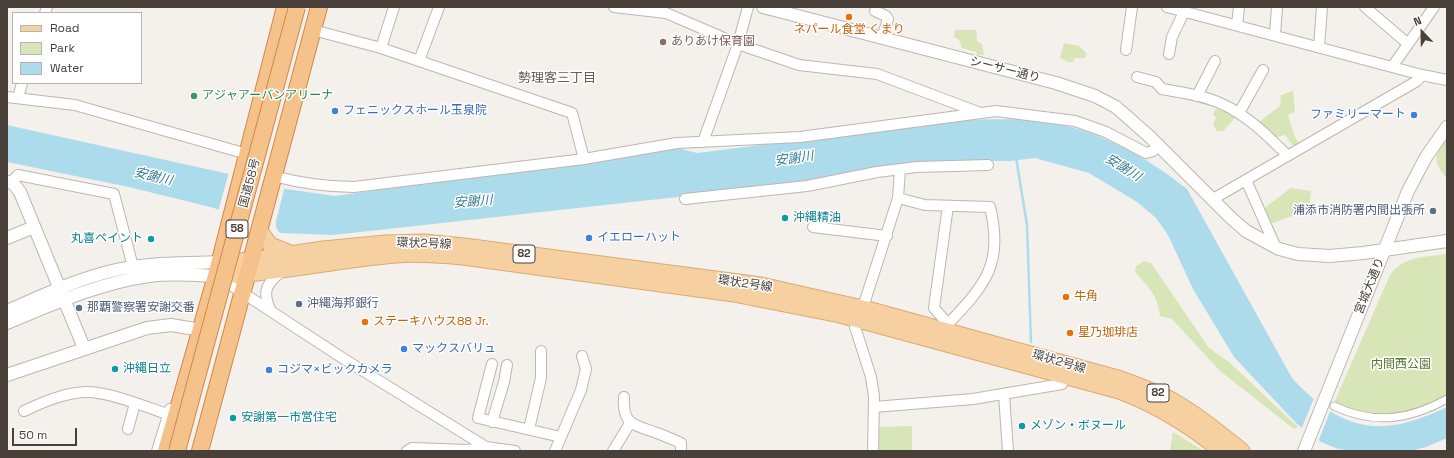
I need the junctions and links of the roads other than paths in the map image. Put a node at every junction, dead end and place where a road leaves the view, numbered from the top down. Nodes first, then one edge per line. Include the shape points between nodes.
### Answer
1 (286, 7) edge
2 (297, 7) edge
3 (308, 7) edge
4 (319, 7) edge
5 (394, 7) edge
6 (439, 7) edge
7 (614, 7) edge
8 (748, 7) edge
9 (762, 7) edge
10 (1132, 7) edge
11 (1167, 7) edge
12 (1239, 7) edge
13 (1277, 7) edge
14 (1322, 7) edge
15 (1365, 7) edge
16 (1429, 8) edge
17 (875, 11) dead end
18 (1197, 11) edge
19 (1184, 12) junction
20 (1237, 25) junction
21 (313, 30) junction
22 (1274, 35) junction
23 (882, 38) junction
24 (738, 44) junction
25 (1407, 44) junction
26 (1319, 47) junction
27 (381, 48) junction
28 (1126, 50) dead end
29 (1169, 54) dead end
30 (419, 61) junction
31 (1215, 61) dead end
32 (1392, 67) junction
33 (1263, 70) dead end
34 (1422, 75) junction
35 (1137, 77) dead end
36 (1447, 80) edge
37 (22, 84) edge
38 (1197, 96) junction
39 (7, 97) edge
40 (18, 98) junction
41 (980, 112) junction
42 (1239, 113) junction
43 (1447, 127) edge
44 (703, 142) junction
45 (1158, 145) junction
46 (247, 154) junction
47 (1287, 155) junction
48 (584, 159) junction
49 (988, 165) dead end
50 (900, 170) junction
51 (273, 179) junction
52 (1246, 180) junction
53 (9, 182) edge
54 (898, 198) junction
55 (685, 199) dead end
56 (1213, 199) junction
57 (948, 206) junction
58 (34, 227) junction
59 (813, 227) dead end
60 (260, 229) junction
61 (887, 236) junction
62 (7, 238) edge
63 (1447, 241) edge
64 (1276, 248) junction
65 (1384, 250) junction
66 (291, 254) junction
67 (133, 267) junction
68 (250, 268) junction
69 (218, 269) junction
70 (282, 270) junction
71 (244, 294) junction
72 (62, 295) junction
73 (7, 311) edge
74 (271, 311) junction
75 (857, 313) junction
76 (7, 322) edge
77 (201, 330) junction
78 (944, 332) junction
79 (84, 348) junction
80 (541, 350) dead end
81 (582, 356) dead end
82 (492, 364) dead end
83 (507, 365) dead end
84 (1066, 370) junction
85 (7, 375) edge
86 (187, 381) junction
87 (1004, 395) junction
88 (624, 397) dead end
89 (1447, 399) edge
90 (1329, 401) junction
91 (135, 404) junction
92 (874, 407) junction
93 (24, 411) dead end
94 (167, 414) junction
95 (492, 422) junction
96 (630, 423) junction
97 (128, 429) dead end
98 (529, 429) junction
99 (561, 437) junction
100 (486, 447) junction
101 (1305, 447) edge
102 (1217, 450) edge
103 (157, 451) edge
104 (166, 451) edge
105 (177, 451) edge
106 (189, 451) edge
107 (200, 451) edge
108 (406, 451) edge
109 (515, 451) edge
110 (555, 451) edge
111 (613, 451) edge
112 (681, 451) edge
113 (873, 451) edge
114 (1008, 451) edge
115 (1242, 451) edge

1 - 46 highway, 58
2 - 105 highway, 国道58号 / 58, bridge
3 - 106 highway, 国道58号 / 58
4 - 21 highway, 58
5 - 27 street
6 - 30 street
7 - 24 street via 666,13
8 - 24 street
9 - 23 street, シーサー通り
10 - 28 street
11 - 19 street
12 - 20 street
13 - 22 street
14 - 26 street
15 - 25 street
16 - 25 street
17 - 23 street via 888,19
18 - 19 street
18 - 20 street
19 - 29 street via 1172,37
20 - 22 street
21 - 27 street
21 - 51 highway, 58
22 - 26 street
23 - 45 street, シーサー通り via 1056,83 1095,96 1126,116
24 - 41 street via 799,65 877,74
24 - 44 street
25 - 32 street
26 - 32 street
27 - 30 street
30 - 48 street via 572,113
31 - 38 street
32 - 34 street
33 - 42 street
34 - 36 street
34 - 47 street via 1416,81
35 - 38 street via 1156,82 1162,89
37 - 40 street
38 - 42 street
39 - 40 street
40 - 46 street via 75,105
41 - 44 street via 800,137
41 - 45 street via 996,111 1075,121 1106,132 1146,153 1153,151
42 - 47 street
43 - 65 street, 宮城大通り via 1416,174
44 - 48 street via 677,143
45 - 56 street, シーサー通り
46 - 69 highway, 58
47 - 52 street
48 - 51 street via 354,187
49 - 50 street via 917,167
50 - 54 street
50 - 55 street via 807,186
51 - 60 highway, 58
52 - 56 street
52 - 64 street
53 - 58 street via 18,187
53 - 67 street via 18,175 114,194
54 - 57 street via 925,205
54 - 61 street
56 - 64 street, シーサー通り via 1246,231
57 - 78 street via 934,308
57 - 78 street via 990,208 996,240 992,266 981,288
58 - 62 street
58 - 72 street
59 - 61 street
60 - 66 main road via 270,245
60 - 68 highway, 58
61 - 75 street via 865,301
63 - 65 street, シーサー通り
64 - 65 street, シーサー通り via 1298,254 1322,256
65 - 90 street, 宮城大通り
66 - 68 main road, 環状2号線 / 82
66 - 75 main road, 環状2号線 / 82 via 386,243 444,244 761,285
67 - 69 street
67 - 72 street via 98,275
68 - 69 main road, 環状2号線 / 82
68 - 70 main road, 環状2号線 / 82
68 - 71 highway, 58
69 - 71 street
69 - 72 street via 137,278
69 - 77 highway, 58
70 - 74 street via 267,288 266,299
70 - 75 main road, 環状2号線 / 82 via 396,255 426,254 734,294
71 - 74 street
71 - 107 highway, 58
72 - 73 street
72 - 76 street
72 - 79 street
74 - 100 street
75 - 78 main road, 環状2号線 / 82
75 - 92 street via 856,327 871,377
77 - 79 street via 171,325 147,328
77 - 86 highway, 58
78 - 84 main road, 環状2号線 / 82
79 - 85 street
80 - 98 street via 540,378
81 - 99 street via 586,369 581,390
82 - 95 street via 478,418
83 - 95 street
84 - 87 street via 1062,384
84 - 102 main road, 環状2号線 / 82 via 1143,400 1172,415
84 - 115 main road, 環状2号線 / 82 via 1121,378 1150,389 1178,403
86 - 94 street
86 - 104 highway, 58
87 - 92 street
87 - 114 street
88 - 96 street via 624,406
89 - 90 street via 1427,410 1384,418 1365,417
90 - 101 street, 宮城大通り
91 - 93 street via 89,392 62,396
91 - 94 street
91 - 97 street
92 - 113 street
94 - 103 street
95 - 98 street
96 - 111 street
96 - 112 street via 680,443
98 - 99 street
99 - 110 street
100 - 108 street via 468,450 412,448
100 - 109 street

